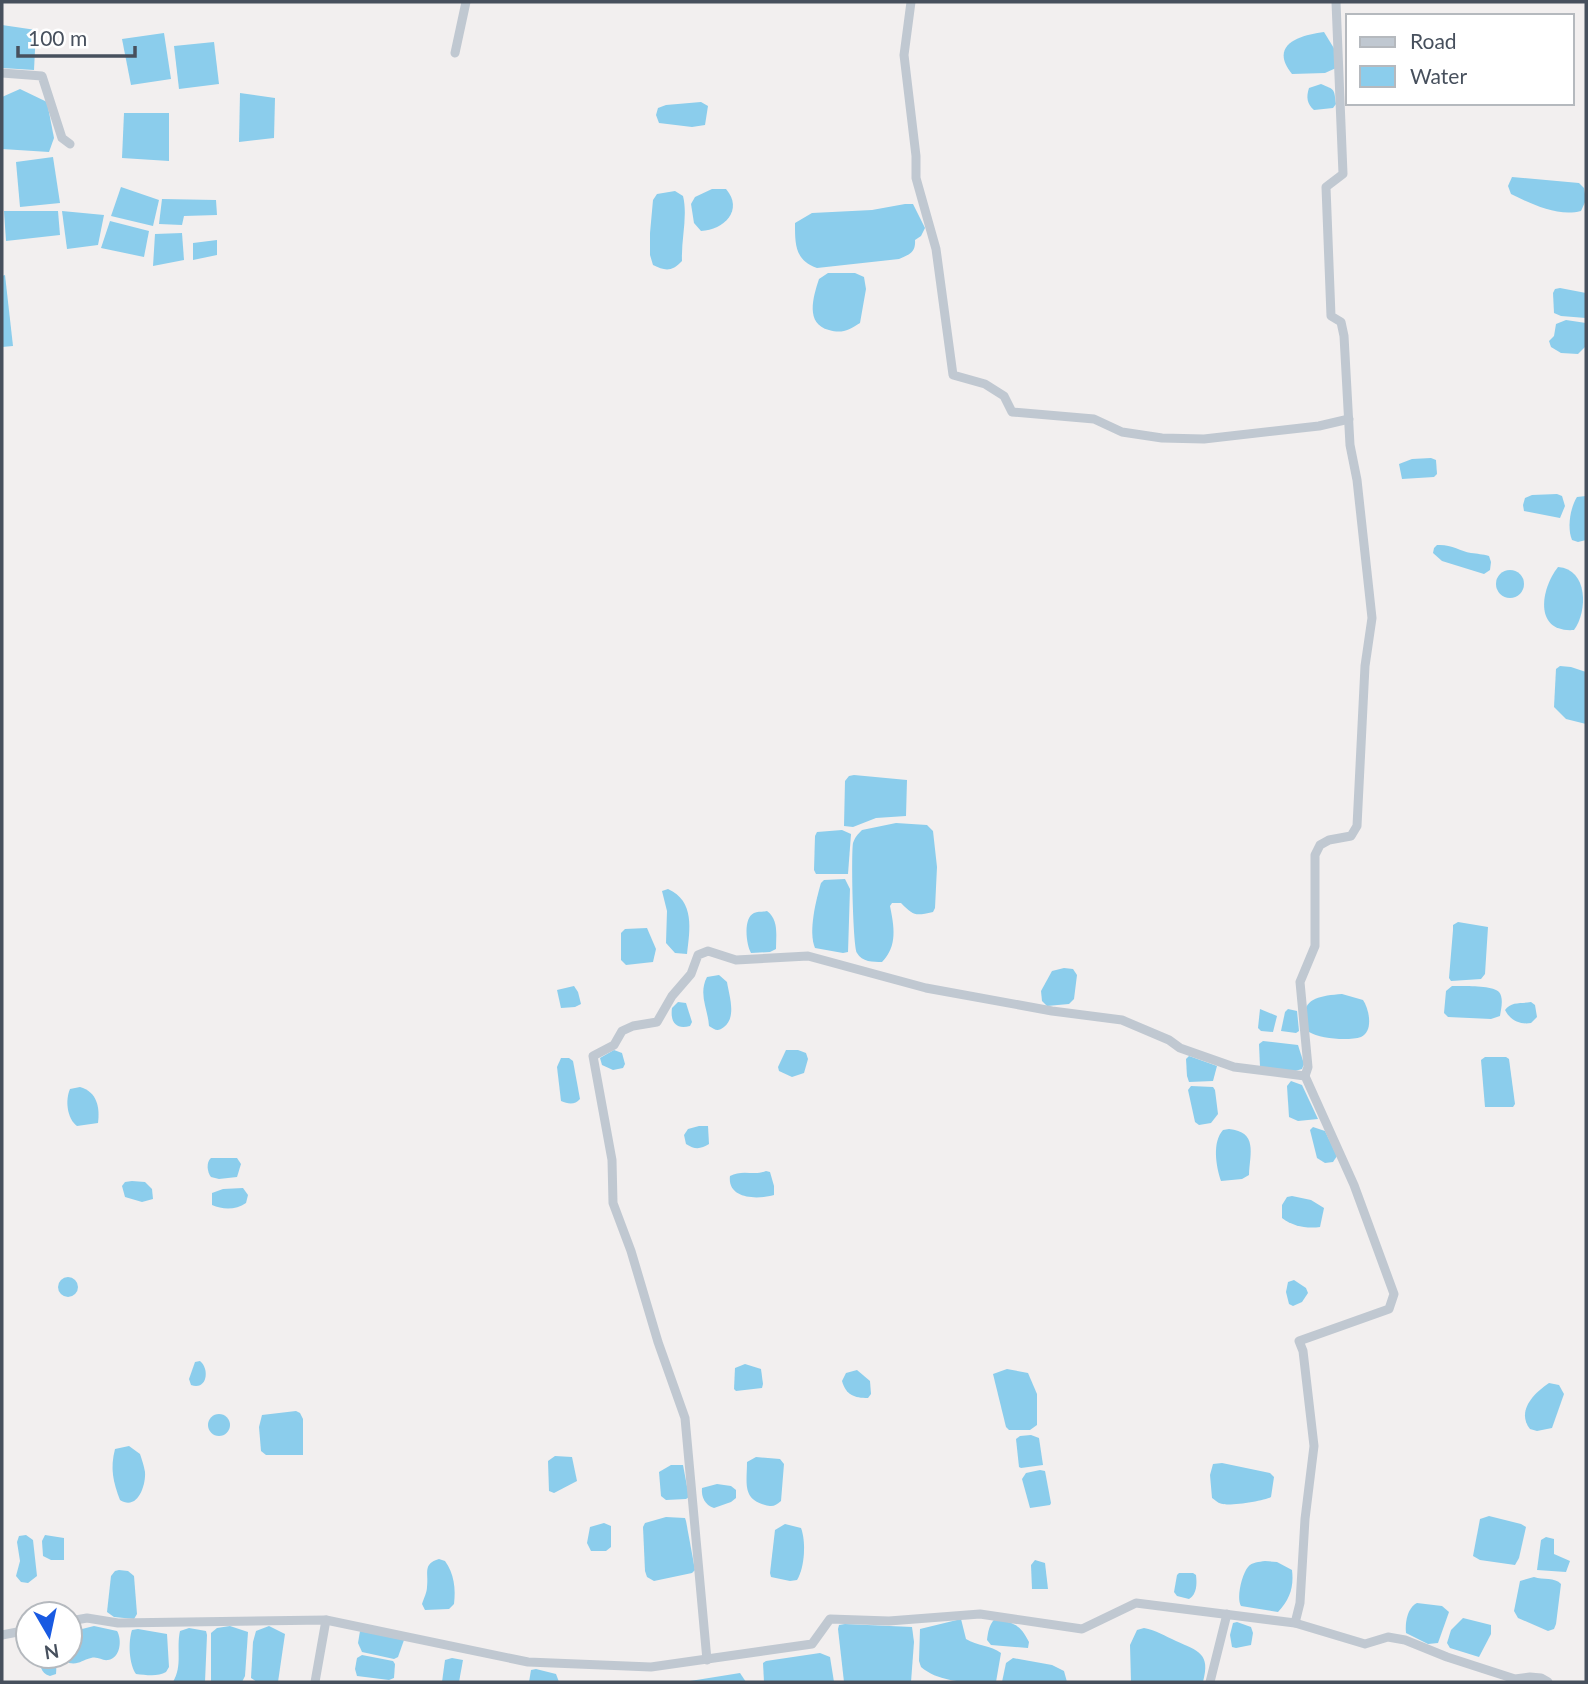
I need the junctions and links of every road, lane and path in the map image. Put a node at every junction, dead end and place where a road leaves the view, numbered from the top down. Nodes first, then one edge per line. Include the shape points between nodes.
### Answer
1 (466, 2) edge
2 (911, 2) edge
3 (1336, 2) edge
4 (455, 53) dead end
5 (2, 73) edge
6 (70, 144) dead end
7 (1349, 419) junction
8 (1305, 1076) junction
9 (1227, 1614) junction
10 (84, 1618) edge
11 (326, 1620) junction
12 (1295, 1623) junction
13 (707, 1660) junction
14 (315, 1682) edge
15 (1210, 1682) edge
16 (1548, 1682) edge

1 - 4 street
2 - 7 street via 904,55 916,178 936,249 953,375 985,384 1004,396 1012,412 1094,419 1122,432 1163,439 1204,439
3 - 7 street via 1343,174 1326,187 1331,316 1342,322
5 - 6 street via 42,76 62,138
7 - 8 street via 1372,618 1365,666 1357,826 1351,836 1320,845 1315,855 1315,946 1300,982
8 - 12 street via 1354,1185 1395,1294 1389,1309 1299,1340 1314,1446
8 - 13 street via 1234,1068 1122,1020 926,988 808,956 736,960 708,951 698,955 691,974 657,1022 622,1031 614,1045 593,1056 612,1160 613,1203 685,1418
9 - 12 street
9 - 13 street via 1136,1603 1082,1629 980,1615 889,1621 830,1619 812,1644
9 - 15 street
10 - 11 street via 118,1623
11 - 13 street via 528,1662 651,1667
11 - 14 street
12 - 16 street via 1365,1644 1388,1637 1405,1640 1515,1679

